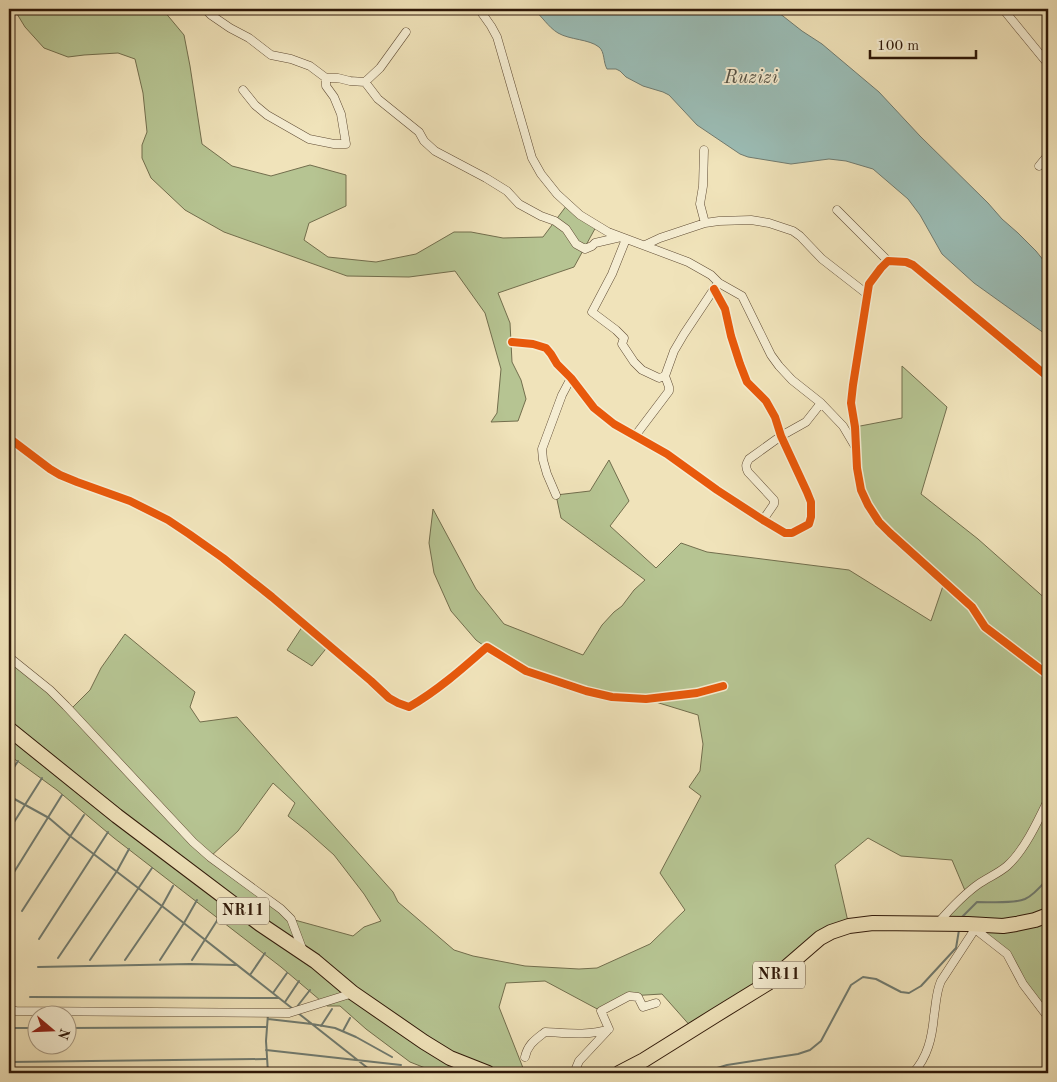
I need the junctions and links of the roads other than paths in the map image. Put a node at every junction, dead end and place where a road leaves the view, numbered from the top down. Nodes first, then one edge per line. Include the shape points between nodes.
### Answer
1 (205, 9) edge
2 (479, 9) edge
3 (1004, 9) edge
4 (406, 32) dead end
5 (1048, 64) edge
6 (326, 78) junction
7 (365, 82) junction
8 (244, 90) dead end
9 (704, 150) dead end
10 (1048, 155) edge
11 (1039, 166) dead end
12 (837, 210) dead end
13 (705, 223) junction
14 (624, 238) junction
15 (645, 245) junction
16 (888, 261) junction
17 (717, 286) junction
18 (867, 294) junction
19 (512, 342) dead end
20 (665, 376) junction
21 (1048, 377) edge
22 (571, 378) junction
23 (822, 403) junction
24 (635, 436) junction
25 (781, 436) junction
26 (9, 438) edge
27 (857, 449) junction
28 (556, 495) dead end
29 (763, 520) junction
30 (9, 657) edge
31 (1048, 675) edge
32 (723, 686) dead end
33 (9, 729) edge
34 (1048, 800) edge
35 (1048, 916) edge
36 (944, 923) junction
37 (973, 926) junction
38 (304, 954) junction
39 (353, 993) junction
40 (656, 1003) dead end
41 (9, 1010) edge
42 (1048, 1017) edge
43 (609, 1029) junction
44 (525, 1057) dead end
45 (488, 1073) edge
46 (574, 1073) edge
47 (619, 1073) edge
48 (913, 1073) edge

1 - 6 street via 272,55 310,66
2 - 14 street via 497,37 532,158 541,174 580,216
3 - 5 street
4 - 7 street via 380,68
6 - 7 street
6 - 8 street via 326,86 341,114 346,144 309,138 267,115
7 - 14 street via 378,99 419,132 435,151 486,178 519,204 555,221 566,229 576,244 586,249 595,243
9 - 13 street via 700,204
10 - 11 street
12 - 16 street
13 - 15 street
13 - 18 street via 751,220 769,222 793,231 822,259
14 - 15 street
14 - 20 street via 612,274 592,312 624,338 622,344 642,370 660,378
15 - 17 street via 712,275
16 - 18 street via 869,284
16 - 21 street via 906,262 919,269
17 - 20 street via 674,351
17 - 23 street via 742,296 779,366
17 - 25 street via 747,382 776,417
18 - 27 street via 853,385
19 - 22 street via 546,348
20 - 24 street via 669,391
22 - 24 street via 594,408
22 - 28 street via 542,449
23 - 25 street via 806,422
23 - 27 street via 843,426
24 - 29 street via 667,454
25 - 29 street via 749,459 746,468 774,500
25 - 29 street via 811,502 811,517 809,524 792,533 785,533
26 - 32 street via 50,470 130,501 189,534 272,597 389,698 409,707 487,648 526,671 612,697 646,699 697,693
27 - 31 street via 860,490 879,522 972,607 986,627
30 - 38 street via 66,706 193,842 286,914
33 - 38 highway, NR11 via 117,816
34 - 36 street via 1016,856 1000,871 966,893 952,907
35 - 37 highway, NR11 via 1003,926
36 - 37 highway, NR11
36 - 47 highway, NR11 via 873,923 831,932 768,983
37 - 42 street via 1007,954 1023,984
37 - 48 street via 941,981 928,1051
38 - 39 highway, NR11
39 - 41 street via 291,1013
39 - 45 highway, NR11 via 450,1058
40 - 43 street via 644,1007 638,997 629,996 601,1011
43 - 44 street via 584,1033 545,1032 527,1048
43 - 46 street via 579,1061

